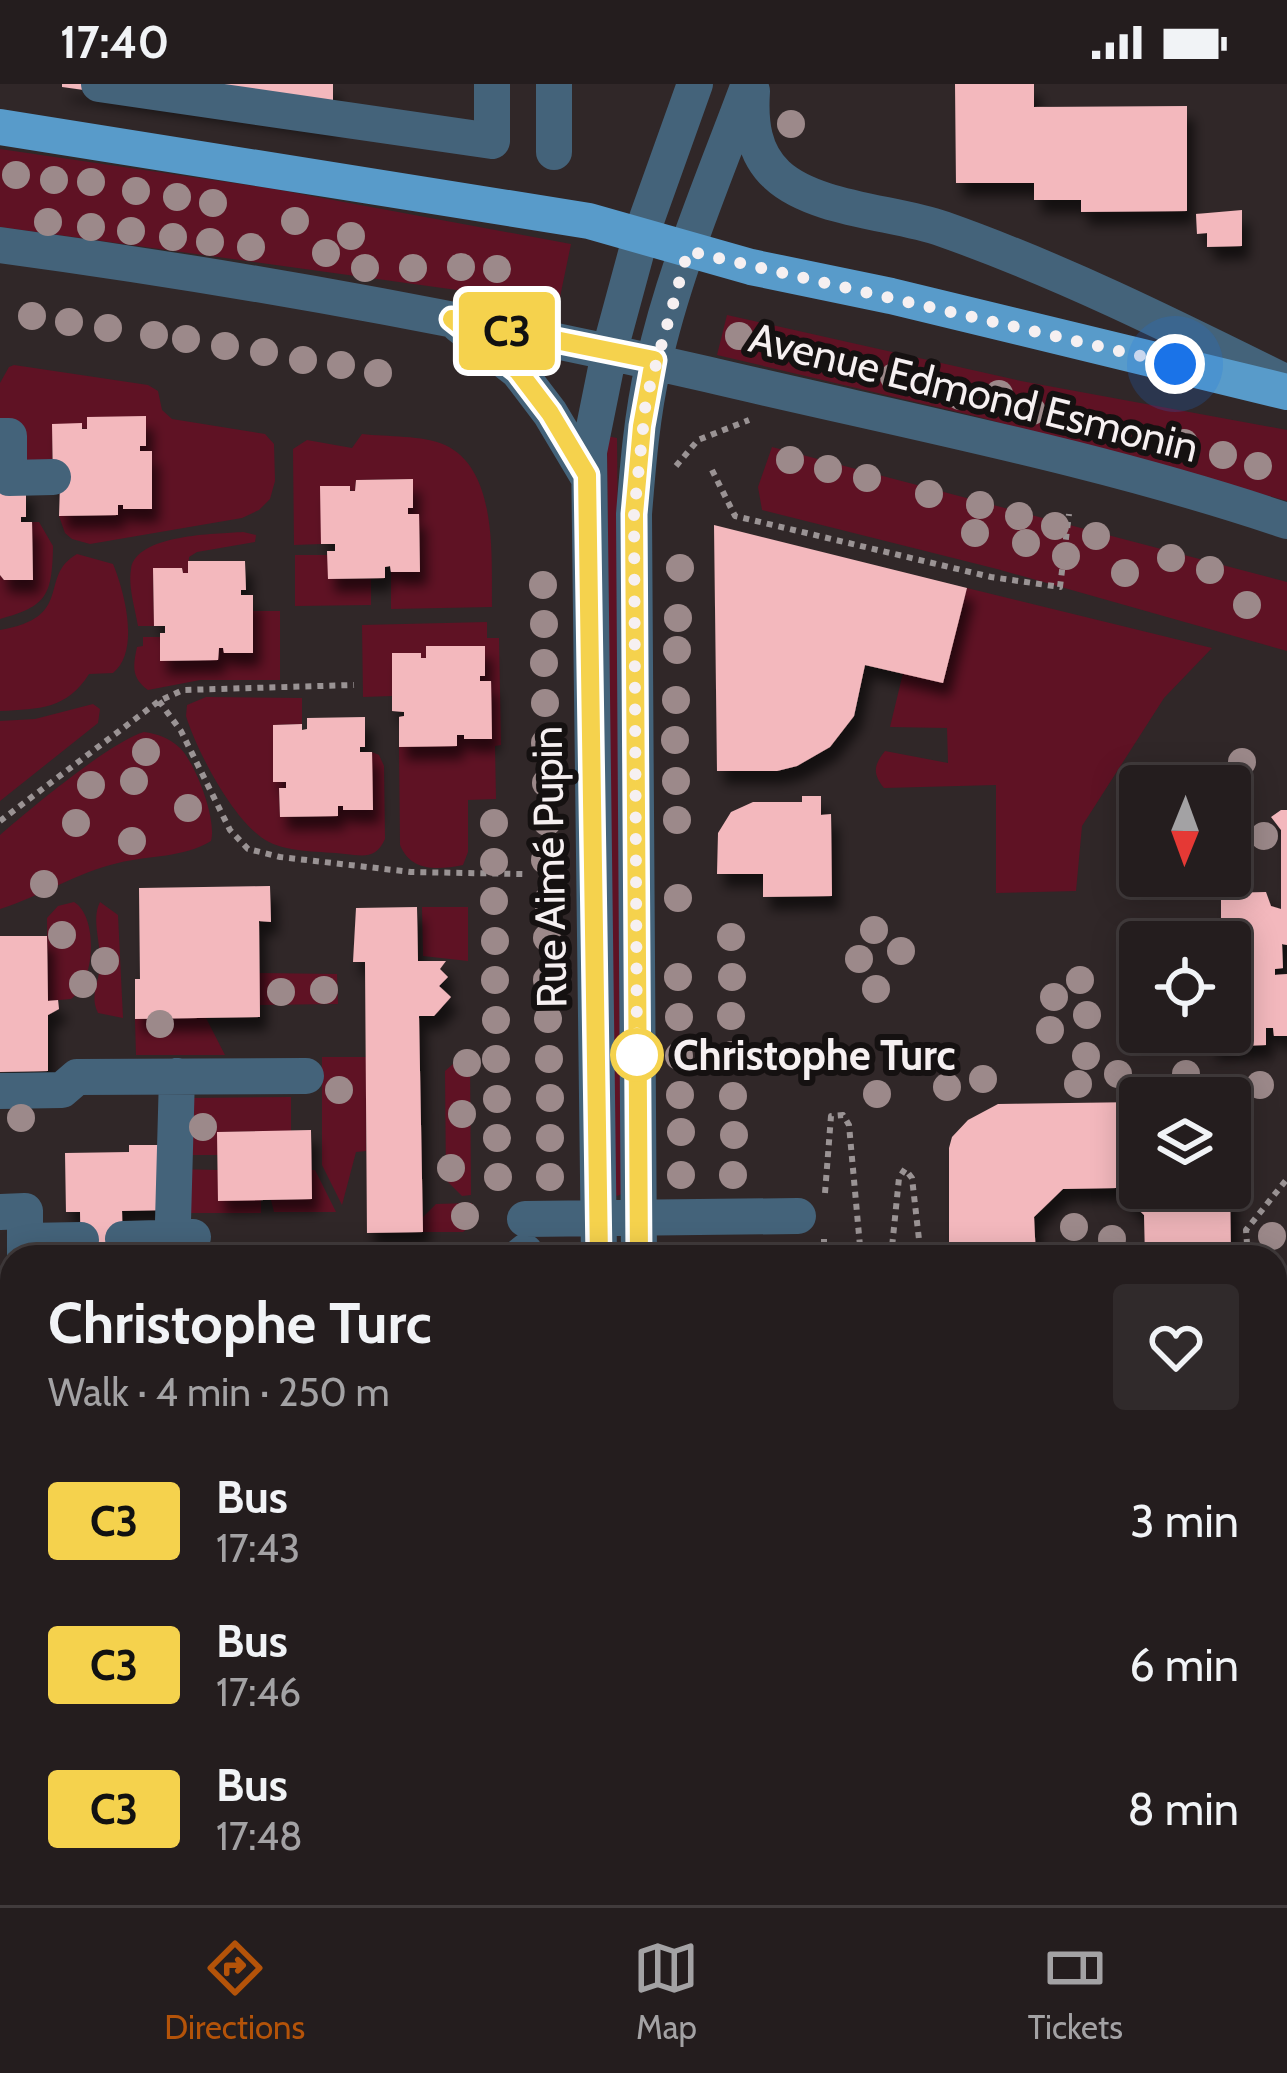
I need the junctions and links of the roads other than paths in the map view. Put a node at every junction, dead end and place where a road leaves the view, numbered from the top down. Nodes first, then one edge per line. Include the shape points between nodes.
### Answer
1 (99, 84) edge
2 (492, 84) edge
3 (554, 84) edge
4 (695, 84) edge
5 (751, 84) edge
6 (0, 127) edge
7 (554, 152) dead end
8 (641, 235) junction
9 (0, 244) edge
10 (688, 251) junction
11 (452, 319) junction
12 (609, 352) junction
13 (654, 360) junction
14 (1287, 383) edge
15 (1287, 392) edge
16 (0, 436) edge
17 (587, 475) junction
18 (53, 477) dead end
19 (1287, 521) edge
20 (177, 1076) junction
21 (306, 1076) dead end
22 (0, 1090) edge
23 (0, 1211) edge
24 (599, 1218) junction
25 (639, 1218) junction
26 (816, 1221) road end
27 (123, 1239) dead end
28 (81, 1240) dead end
29 (523, 1243) edge
30 (180, 1244) edge
31 (18, 1245) edge
32 (56, 1245) edge
33 (599, 1245) edge
34 (639, 1245) edge

1 - 2 street via 492,141
3 - 7 street
4 - 8 street, Rue Aimé Pupin
5 - 10 street, Rue Aimé Pupin
5 - 14 street via 757,149 778,177 811,195 939,227 1097,289
6 - 8 main road, Avenue Edmond Esmonin via 589,220
8 - 10 main road, Avenue Edmond Esmonin
8 - 12 street, Rue Aimé Pupin
9 - 11 street, Avenue Edmond Esmonin
10 - 13 street, Rue Aimé Pupin
10 - 15 main road, Avenue Edmond Esmonin
11 - 12 street, Avenue Edmond Esmonin
11 - 17 street, Rue Aimé Pupin via 518,371
12 - 13 street, Avenue Edmond Esmonin
12 - 17 street, Rue Aimé Pupin
13 - 19 street, Avenue Edmond Esmonin via 1192,489
13 - 25 street, Rue Aimé Pupin via 634,514
16 - 18 street via 9,436 9,478
17 - 24 street, Rue Aimé Pupin
20 - 21 street
20 - 22 street via 76,1077 62,1090
20 - 30 street
23 - 31 street via 25,1211
24 - 25 street
24 - 29 street
24 - 33 street, Rue Aimé Pupin
25 - 26 street
25 - 34 street, Rue Aimé Pupin
27 - 30 street
28 - 32 street

